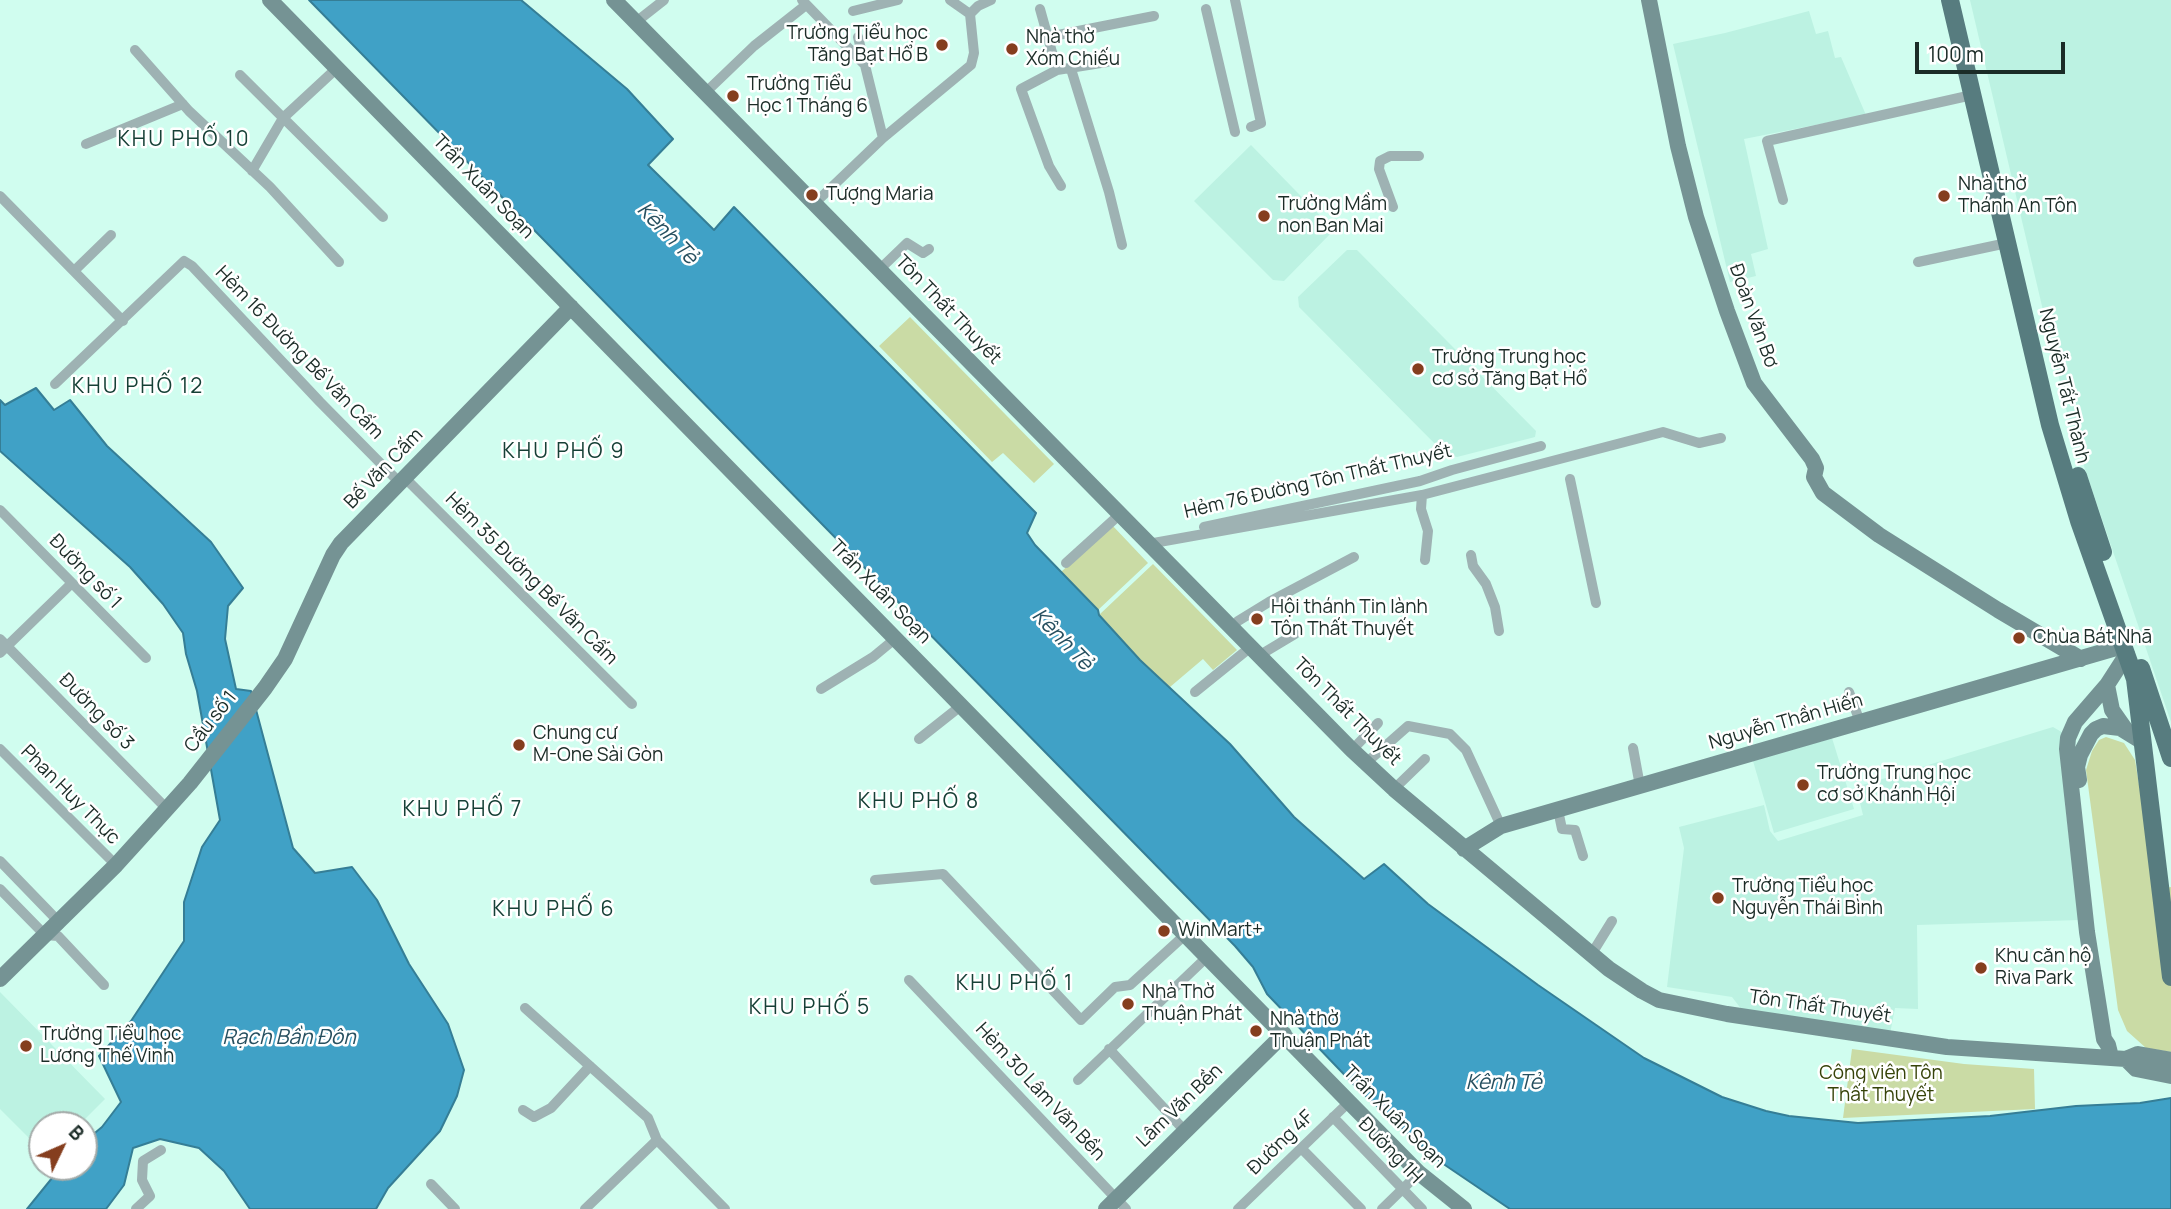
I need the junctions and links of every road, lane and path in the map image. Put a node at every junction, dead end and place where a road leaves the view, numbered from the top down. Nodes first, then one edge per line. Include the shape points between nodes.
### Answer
1 (270, 0) edge
2 (614, 0) edge
3 (664, 0) edge
4 (898, 0) edge
5 (950, 0) edge
6 (991, 0) edge
7 (1235, 0) edge
8 (1649, 0) edge
9 (1950, 0) edge
10 (1961, 0) edge
11 (804, 2) edge
12 (1040, 9) dead end
13 (1206, 9) dead end
14 (853, 11) dead end
15 (970, 14) junction
16 (1154, 16) dead end
17 (636, 22) junction
18 (858, 37) dead end
19 (1048, 37) junction
20 (135, 50) dead end
21 (1107, 62) dead end
22 (863, 63) junction
23 (337, 68) junction
24 (1071, 69) junction
25 (1057, 70) junction
26 (240, 75) dead end
27 (705, 93) junction
28 (1972, 95) junction
29 (183, 104) junction
30 (283, 118) junction
31 (1251, 127) dead end
32 (1235, 132) dead end
33 (883, 138) junction
34 (86, 144) dead end
35 (1419, 156) dead end
36 (252, 171) junction
37 (1061, 186) dead end
38 (0, 196) edge
39 (1783, 200) dead end
40 (814, 204) junction
41 (1393, 207) dead end
42 (383, 217) dead end
43 (111, 235) dead end
44 (2007, 243) junction
45 (1122, 245) dead end
46 (929, 249) dead end
47 (339, 262) dead end
48 (1918, 262) dead end
49 (879, 270) junction
50 (74, 271) junction
51 (572, 307) junction
52 (123, 321) junction
53 (54, 384) dead end
54 (1721, 438) dead end
55 (1541, 446) dead end
56 (1570, 479) dead end
57 (403, 480) junction
58 (1422, 495) junction
59 (0, 510) edge
60 (1119, 515) junction
61 (1146, 542) junction
62 (1471, 555) dead end
63 (1354, 558) dead end
64 (1425, 560) dead end
65 (1066, 563) dead end
66 (72, 583) junction
67 (1596, 603) dead end
68 (1232, 627) junction
69 (1499, 631) dead end
70 (1295, 634) dead end
71 (896, 638) junction
72 (2, 646) edge
73 (1256, 650) junction
74 (2125, 650) junction
75 (146, 658) dead end
76 (2081, 659) junction
77 (2107, 685) junction
78 (265, 688) joint
79 (2148, 688) junction
80 (821, 689) dead end
81 (1195, 692) dead end
82 (1849, 692) dead end
83 (632, 704) dead end
84 (962, 705) junction
85 (1860, 722) junction
86 (1378, 723) dead end
87 (2134, 737) junction
88 (919, 739) dead end
89 (1633, 748) dead end
90 (0, 749) edge
91 (1352, 750) junction
92 (2170, 755) edge
93 (1425, 759) dead end
94 (1366, 763) junction
95 (2150, 779) junction
96 (1640, 786) junction
97 (1394, 789) junction
98 (167, 809) junction
99 (1558, 810) junction
100 (1501, 826) junction
101 (1464, 849) junction
102 (1583, 856) dead end
103 (0, 861) edge
104 (116, 865) junction
105 (875, 880) dead end
106 (0, 889) edge
107 (2171, 907) edge
108 (1612, 921) dead end
109 (54, 931) junction
110 (1186, 934) junction
111 (1591, 955) junction
112 (1208, 956) junction
113 (2171, 977) edge
114 (0, 979) edge
115 (909, 980) dead end
116 (104, 985) dead end
117 (525, 1008) dead end
118 (1284, 1034) junction
119 (1109, 1049) junction
120 (2115, 1054) junction
121 (2171, 1060) edge
122 (590, 1066) junction
123 (2171, 1076) edge
124 (1078, 1080) dead end
125 (1349, 1102) junction
126 (523, 1110) dead end
127 (1333, 1117) junction
128 (1185, 1131) junction
129 (657, 1140) junction
130 (1301, 1148) junction
131 (161, 1150) dead end
132 (1419, 1173) junction
133 (431, 1184) dead end
134 (1402, 1189) junction
135 (1116, 1206) edge
136 (1246, 1206) edge
137 (136, 1209) edge
138 (455, 1209) edge
139 (584, 1209) edge
140 (725, 1209) edge
141 (1361, 1209) edge
142 (1382, 1209) edge
143 (1422, 1209) edge
144 (1464, 1209) edge

1 - 23 main road, Trần Xuân Soạn
2 - 17 main road, Tôn Thất Thuyết
3 - 17 street
4 - 14 street
5 - 15 street
6 - 15 street
7 - 31 street via 1261,122
8 - 76 main road, Đoàn Văn Bơ via 1684,170 1727,311 1754,383 1812,459 1814,477 1824,493 1879,535
9 - 28 main road, Nguyễn Tất Thành
10 - 79 main road, Nguyễn Tất Thành via 2061,425
11 - 22 street
11 - 27 street
12 - 19 street
13 - 32 street
15 - 33 street via 971,65
16 - 19 street
17 - 27 main road, Tôn Thất Thuyết
18 - 22 street
19 - 25 street
20 - 29 street
21 - 24 street
22 - 33 street
23 - 30 street
23 - 51 main road, Trần Xuân Soạn
24 - 25 street
24 - 45 street
25 - 37 street via 1021,89
26 - 30 street
27 - 40 main road, Tôn Thất Thuyết
28 - 39 street via 1768,141
28 - 44 main road, Nguyễn Tất Thành
29 - 34 street
29 - 36 street
30 - 36 street
30 - 42 street
33 - 40 street
35 - 41 street via 1390,156 1380,161
36 - 47 street
38 - 50 street
40 - 49 main road, Tôn Thất Thuyết
43 - 50 street
44 - 48 street
44 - 74 main road, Nguyễn Tất Thành via 2053,435
46 - 49 street via 923,253 907,243
49 - 60 main road, Tôn Thất Thuyết
50 - 52 street
51 - 57 main road, Bế Văn Cấm
51 - 71 main road, Trần Xuân Soạn
52 - 53 street
52 - 57 street, Hẻm 16 Đường Bế Văn Cấm via 184,261 320,402
54 - 58 street via 1699,443 1663,432
55 - 61 street, Hẻm 76 Đường Tôn Thất Thuyết via 1420,481
56 - 67 street
57 - 78 main road, Bế Văn Cấm via 333,555 285,659
57 - 83 street, Hẻm 35 Đường Bế Văn Cấm
58 - 61 street
58 - 64 street via 1428,531
59 - 66 street, Đường số 1
60 - 61 main road, Tôn Thất Thuyết
60 - 65 street
61 - 68 main road, Tôn Thất Thuyết
62 - 69 street via 1495,607
63 - 68 street via 1269,602
66 - 72 street
66 - 75 street, Đường số 1
68 - 73 main road, Tôn Thất Thuyết
70 - 73 street
71 - 80 street
71 - 84 main road, Trần Xuân Soạn
72 - 98 street, Đường số 3
73 - 81 street
73 - 91 main road, Tôn Thất Thuyết
74 - 76 main road, Nguyễn Thần Hiến
74 - 77 main road
74 - 87 main road, Nguyễn Tất Thành via 2135,679
76 - 85 main road, Nguyễn Thần Hiến
77 - 87 main road via 2112,710
77 - 120 main road via 2075,722 2067,749 2087,932 2104,1039
78 - 98 main road, Cầu số 1
79 - 92 main road, Nguyễn Tất Thành
79 - 95 main road, Nguyễn Tất Thành
82 - 85 street
84 - 88 street
84 - 110 main road, Trần Xuân Soạn
85 - 96 main road, Nguyễn Thần Hiến
86 - 91 street
87 - 95 main road, Nguyễn Tất Thành
87 - 120 main road via 2112,726 2096,729 2077,767
89 - 96 street
90 - 104 street, Phan Huy Thực
91 - 94 main road, Tôn Thất Thuyết
93 - 97 street
94 - 97 main road, Tôn Thất Thuyết
94 - 100 street via 1408,726 1450,734 1466,750
95 - 107 main road
95 - 113 main road
96 - 99 main road, Nguyễn Thần Hiến
97 - 101 main road, Tôn Thất Thuyết
98 - 104 main road
99 - 100 main road, Nguyễn Thần Hiến
99 - 102 street via 1562,829 1575,830
100 - 101 main road, Nguyễn Thần Hiến
101 - 111 main road, Tôn Thất Thuyết
103 - 109 street
104 - 109 main road
105 - 110 street via 943,874 1081,1020 1115,988 1130,985
106 - 109 street
108 - 111 street
109 - 114 main road
109 - 116 street
110 - 112 main road, Trần Xuân Soạn
111 - 120 main road, Tôn Thất Thuyết via 1659,1000 1727,1014 1947,1047
112 - 118 main road, Trần Xuân Soạn
112 - 119 street
115 - 135 street, Hẻm 30 Lâm Văn Bền
117 - 122 street
118 - 125 main road, Trần Xuân Soạn
118 - 128 main road, Lâm Văn Bền
119 - 124 street
119 - 128 street
120 - 121 main road, Tôn Thất Thuyết
120 - 123 main road via 2136,1069
122 - 126 street via 551,1108 534,1117
122 - 129 street via 648,1118
125 - 127 street, Đường 4F
125 - 132 main road, Trần Xuân Soạn
127 - 130 street, Đường 4F
127 - 134 street, Đường 1H
128 - 135 main road, Lâm Văn Bền
129 - 139 street
129 - 140 street
130 - 136 street, Đường 4F
130 - 141 street
131 - 137 street via 143,1161 142,1180 150,1196
132 - 134 street
132 - 144 main road, Trần Xuân Soạn
133 - 138 street
134 - 142 street
134 - 143 street, Đường 1H

